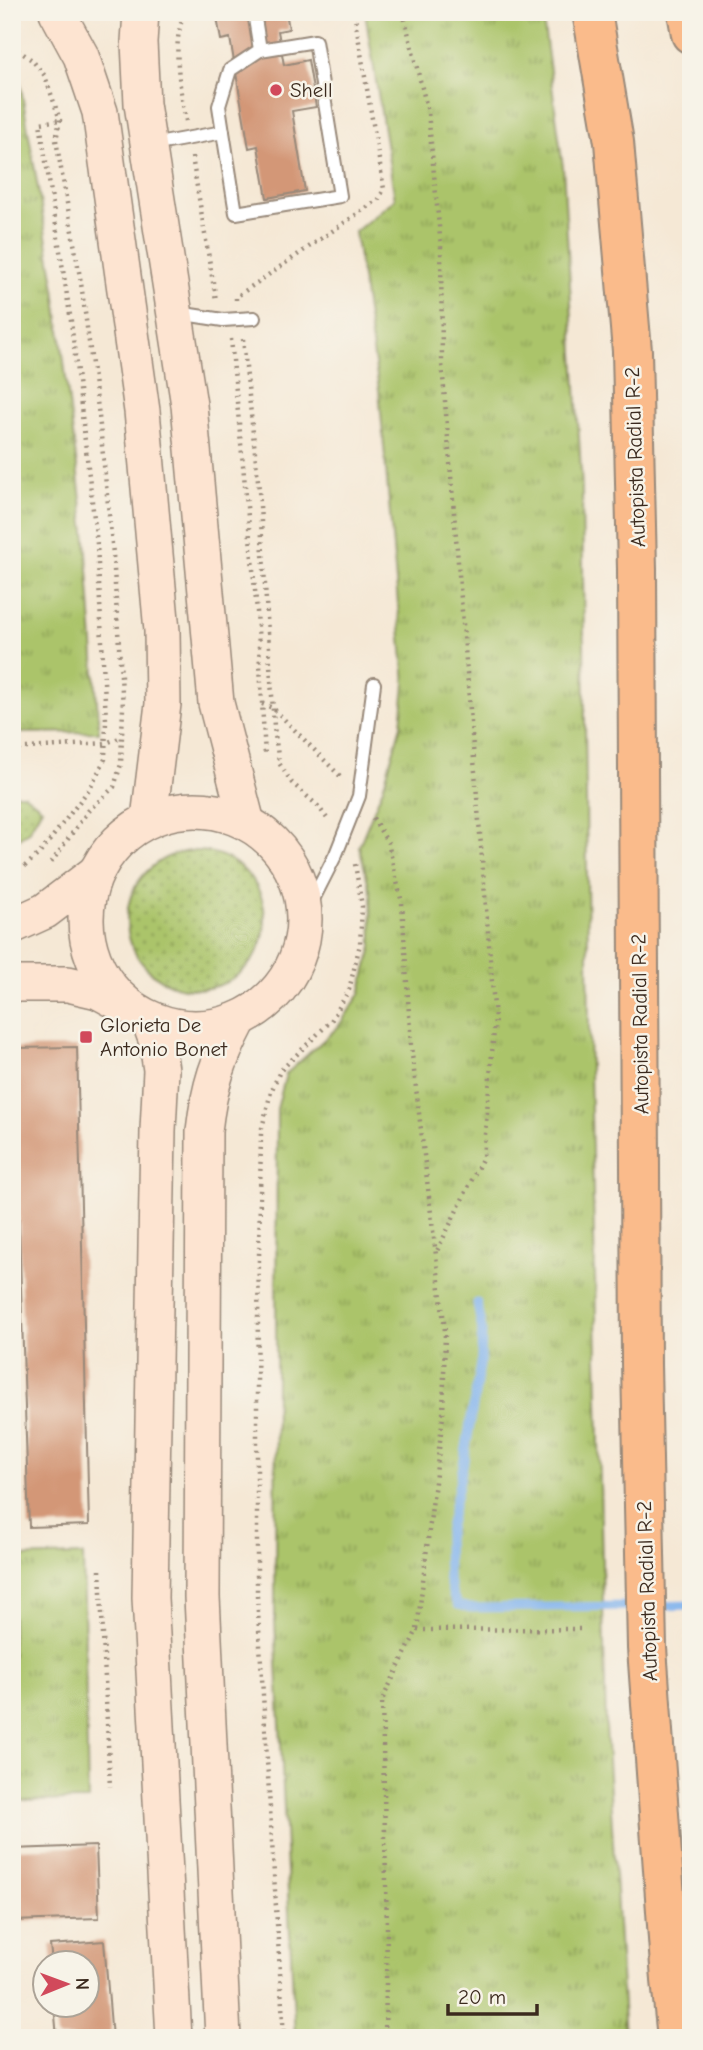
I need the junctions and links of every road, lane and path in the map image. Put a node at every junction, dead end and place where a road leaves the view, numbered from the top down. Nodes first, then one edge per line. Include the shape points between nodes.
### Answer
1 (57, 12) edge
2 (141, 12) edge
3 (187, 12) edge
4 (254, 12) edge
5 (355, 12) edge
6 (402, 12) edge
7 (592, 12) edge
8 (687, 12) edge
9 (691, 34) edge
10 (12, 46) edge
11 (260, 50) junction
12 (60, 120) junction
13 (223, 132) junction
14 (189, 139) junction
15 (149, 146) junction
16 (236, 297) junction
17 (215, 300) junction
18 (174, 313) junction
19 (240, 318) junction
20 (254, 318) dead end
21 (223, 320) junction
22 (12, 525) edge
23 (12, 556) edge
24 (374, 684) dead end
25 (262, 704) junction
26 (273, 708) junction
27 (122, 737) junction
28 (106, 743) junction
29 (12, 749) edge
30 (266, 766) dead end
31 (359, 796) junction
32 (149, 820) junction
33 (247, 823) junction
34 (343, 840) junction
35 (44, 870) dead end
36 (12, 872) edge
37 (94, 874) junction
38 (304, 917) junction
39 (12, 926) edge
40 (12, 984) edge
41 (138, 1013) junction
42 (239, 1020) junction
43 (436, 1253) junction
44 (100, 1570) dead end
45 (584, 1629) dead end
46 (417, 1630) junction
47 (110, 1787) dead end
48 (174, 2038) edge
49 (223, 2038) edge
50 (284, 2038) edge
51 (385, 2038) edge
52 (677, 2038) edge

1 - 32 street via 81,56 100,112 142,411 162,631 163,705
2 - 15 street via 142,104
3 - 14 path via 177,66
4 - 11 lane
5 - 16 path via 384,189 379,199
6 - 43 path via 428,112 441,247 442,364 495,1019 483,1157
7 - 52 highway, Autopista Radial R-2 via 614,142 632,351 638,569 640,1364 648,1648
8 - 9 highway
10 - 12 path via 45,76
11 - 13 lane via 230,70 219,106
11 - 13 lane via 315,41 340,195 236,214
12 - 27 path via 56,140 101,430 113,554
12 - 28 path via 40,123 71,321 97,544
13 - 14 lane
14 - 15 lane
14 - 17 path
15 - 18 street
16 - 17 path
16 - 19 path
17 - 21 path
18 - 21 lane
18 - 33 street via 189,405 216,703
19 - 20 lane
19 - 21 lane
19 - 26 path via 259,490
21 - 25 path via 232,342
22 - 23 path
24 - 31 lane
25 - 26 path
25 - 30 path
26 - 31 path
26 - 34 path via 279,763
27 - 28 path
27 - 35 path via 114,787 88,811
28 - 29 path
28 - 36 path via 105,760 90,788 40,853
31 - 34 lane
31 - 43 path via 388,843 402,903 411,1045
32 - 33 street via 181,810 215,812
32 - 37 street via 121,838
33 - 38 street via 287,860 299,885
34 - 38 lane
34 - 50 path via 356,865 362,906 360,944 349,990 331,1021 280,1071 261,1132 257,1596
37 - 39 street via 45,911
37 - 41 street via 86,912 92,950 106,980
38 - 42 street via 300,949 287,978 266,1003
40 - 41 street via 68,984 98,991
41 - 42 street via 178,1029 209,1029
41 - 48 street via 156,1042 161,1070 150,1598
42 - 49 street via 215,1072 204,1131 202,1597
43 - 46 path via 446,1331 443,1416
44 - 47 path
45 - 46 path
46 - 51 path via 382,1700

